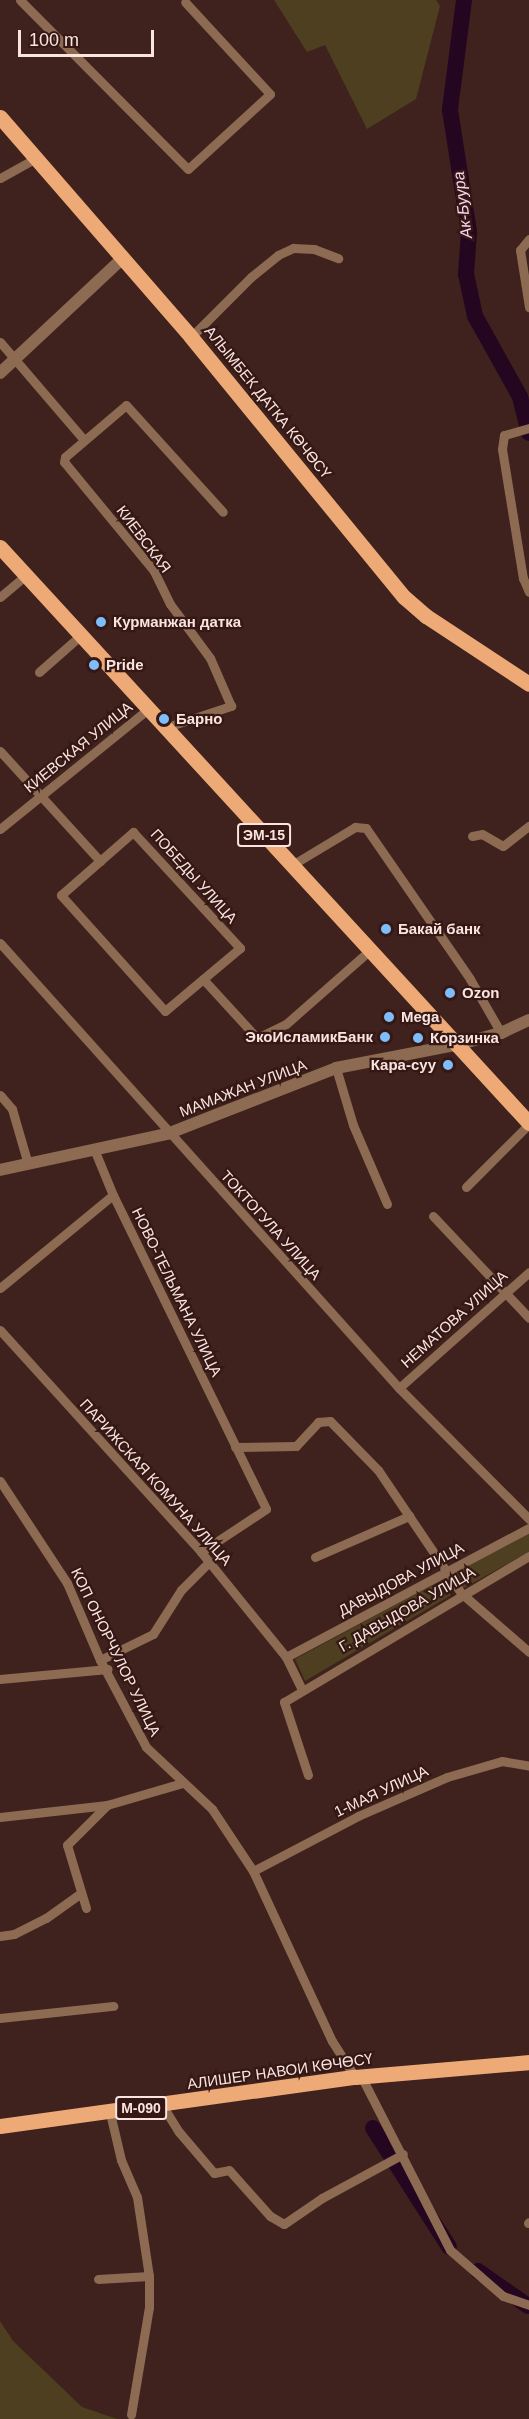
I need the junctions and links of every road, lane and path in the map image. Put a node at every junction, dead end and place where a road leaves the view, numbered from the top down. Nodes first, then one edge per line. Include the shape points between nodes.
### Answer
1 (20, 0) edge
2 (185, 2) dead end
3 (0, 117) edge
4 (36, 158) junction
5 (0, 178) edge
6 (529, 239) edge
7 (123, 258) junction
8 (338, 258) dead end
9 (529, 307) edge
10 (191, 337) junction
11 (0, 342) edge
12 (14, 361) junction
13 (0, 373) edge
14 (529, 428) edge
15 (83, 439) junction
16 (222, 512) dead end
17 (0, 547) edge
18 (26, 575) junction
19 (529, 592) edge
20 (0, 597) edge
21 (80, 636) junction
22 (39, 672) dead end
23 (529, 684) edge
24 (147, 710) junction
25 (164, 728) junction
26 (0, 751) edge
27 (41, 797) junction
28 (529, 826) edge
29 (0, 829) edge
30 (472, 836) dead end
31 (100, 861) junction
32 (292, 865) junction
33 (0, 943) edge
34 (369, 951) junction
35 (203, 979) junction
36 (529, 1020) edge
37 (501, 1033) junction
38 (456, 1045) junction
39 (336, 1068) junction
40 (0, 1095) edge
41 (529, 1124) edge
42 (167, 1134) junction
43 (94, 1149) junction
44 (28, 1164) junction
45 (0, 1170) edge
46 (466, 1187) dead end
47 (112, 1195) junction
48 (387, 1204) dead end
49 (433, 1216) dead end
50 (529, 1272) edge
51 (0, 1288) edge
52 (505, 1292) junction
53 (529, 1318) edge
54 (0, 1330) edge
55 (399, 1388) junction
56 (236, 1447) junction
57 (0, 1483) edge
58 (409, 1516) junction
59 (529, 1519) edge
60 (529, 1528) edge
61 (201, 1552) junction
62 (529, 1556) edge
63 (315, 1557) dead end
64 (209, 1562) junction
65 (447, 1572) junction
66 (461, 1593) junction
67 (529, 1652) edge
68 (286, 1657) junction
69 (100, 1660) junction
70 (108, 1670) junction
71 (0, 1679) edge
72 (301, 1689) junction
73 (529, 1766) edge
74 (308, 1775) dead end
75 (182, 1783) junction
76 (107, 1805) junction
77 (0, 1817) edge
78 (253, 1871) junction
79 (81, 1893) junction
80 (86, 1908) dead end
81 (0, 1936) edge
82 (113, 2006) dead end
83 (0, 2018) edge
84 (529, 2061) edge
85 (358, 2077) junction
86 (162, 2105) junction
87 (110, 2113) junction
88 (0, 2126) edge
89 (403, 2154) junction
90 (149, 2276) junction
91 (98, 2279) dead end
92 (529, 2305) edge
93 (131, 2415) dead end

1 - 2 street via 188,169 270,94
3 - 4 main road, АЛЫМБЕК ДАТКА КӨЧӨСҮ
4 - 5 street
4 - 7 main road, АЛЫМБЕК ДАТКА КӨЧӨСҮ
6 - 9 street via 520,250
7 - 10 main road, АЛЫМБЕК ДАТКА КӨЧӨСҮ
7 - 12 street
8 - 10 street via 314,249 293,248 278,255 250,277
10 - 23 main road, АЛЫМБЕК ДАТКА КӨЧӨСҮ via 404,597 426,616
11 - 12 street
12 - 13 street
12 - 15 street
14 - 19 street via 504,435 502,450 523,578
15 - 16 street via 126,405
15 - 25 street, КИЕВСКАЯ via 64,462 154,571 170,604 210,658 231,706
17 - 18 main road, ЭМ-15
18 - 20 street
18 - 21 main road, ЭМ-15
21 - 22 street
21 - 24 main road, ЭМ-15
24 - 25 main road, ЭМ-15
24 - 27 street, КИЕВСКАЯ УЛИЦА
25 - 32 main road, ЭМ-15
26 - 27 street
27 - 29 street, КИЕВСКАЯ УЛИЦА
27 - 31 street
28 - 30 street via 503,846 482,834
31 - 35 street, ПОБЕДЫ УЛИЦА via 133,832 240,948
31 - 35 street, ПОБЕДЫ УЛИЦА via 61,895 165,1011
32 - 34 main road, ЭМ-15
32 - 37 street via 355,827 366,828 470,979
33 - 42 street, ТОКТОГУЛА УЛИЦА
34 - 35 street via 286,1024 257,1038
34 - 38 main road, ЭМ-15
36 - 37 street, МАМАЖАН УЛИЦА
37 - 38 street, МАМАЖАН УЛИЦА
38 - 39 street, МАМАЖАН УЛИЦА
38 - 41 main road, ЭМ-15
39 - 42 street, МАМАЖАН УЛИЦА
39 - 48 street via 353,1125
40 - 44 street via 12,1109
41 - 46 street
42 - 43 street, МАМАЖАН УЛИЦА
42 - 55 street, ТОКТОГУЛА УЛИЦА
43 - 44 street, МАМАЖАН УЛИЦА
43 - 47 street, НОВО-ТЕЛЬМАНА УЛИЦА
44 - 45 street, МАМАЖАН УЛИЦА
47 - 51 street
47 - 56 street, НОВО-ТЕЛЬМАНА УЛИЦА
49 - 52 street
50 - 52 street, НЕМАТОВА УЛИЦА
52 - 53 street
52 - 55 street, НЕМАТОВА УЛИЦА
54 - 61 street, ПАРИЖСКАЯ КОМУНА УЛИЦА
55 - 59 street, ТОКТОГУЛА УЛИЦА
56 - 58 street via 296,1446 318,1422 330,1421 378,1470
56 - 61 street, НОВО-ТЕЛЬМАНА УЛИЦА via 266,1509
57 - 69 street, КОП ОНОРЧУЛОР УЛИЦА via 67,1583
58 - 63 street
58 - 65 street
60 - 65 street, ДАВЫДОВА УЛИЦА
61 - 64 street, ПАРИЖСКАЯ КОМУНА УЛИЦА
62 - 66 street, Г. ДАВЫДОВА УЛИЦА
64 - 68 street, ПАРИЖСКАЯ КОМУНА УЛИЦА
64 - 69 street via 181,1590 153,1634
65 - 66 street
65 - 68 street, ДАВЫДОВА УЛИЦА
66 - 67 street
66 - 72 street, Г. ДАВЫДОВА УЛИЦА
68 - 72 street, ПАРИЖСКАЯ КОМУНА УЛИЦА
69 - 70 street, КОП ОНОРЧУЛОР УЛИЦА
70 - 71 street
70 - 75 street, КОП ОНОРЧУЛОР УЛИЦА via 146,1747
72 - 74 street via 284,1702
73 - 78 street, 1-МАЯ УЛИЦА via 502,1761 447,1778 358,1816
75 - 76 street
75 - 78 street, КОП ОНОРЧУЛОР УЛИЦА via 212,1809
76 - 77 street
76 - 79 street via 67,1845
78 - 85 street, КОП ОНОРЧУЛОР УЛИЦА via 327,2032
79 - 80 street
79 - 81 street via 46,1918 14,1934
82 - 83 street
84 - 85 main road, АЛИШЕР НАВОИ КӨЧӨСҮ / М-090
85 - 86 main road, АЛИШЕР НАВОИ КӨЧӨСҮ / М-090
85 - 89 street, КОП ОНОРЧУЛОР УЛИЦА
86 - 87 main road, АЛИШЕР НАВОИ КӨЧӨСҮ / М-090
86 - 89 street via 214,2173 229,2170 270,2216 284,2224 322,2198
87 - 88 main road, АЛИШЕР НАВОИ КӨЧӨСҮ / М-090
87 - 90 street via 121,2160 137,2197
89 - 92 street, КОП ОНОРЧУЛОР УЛИЦА via 450,2250 504,2296
90 - 91 street
90 - 93 street via 149,2307

